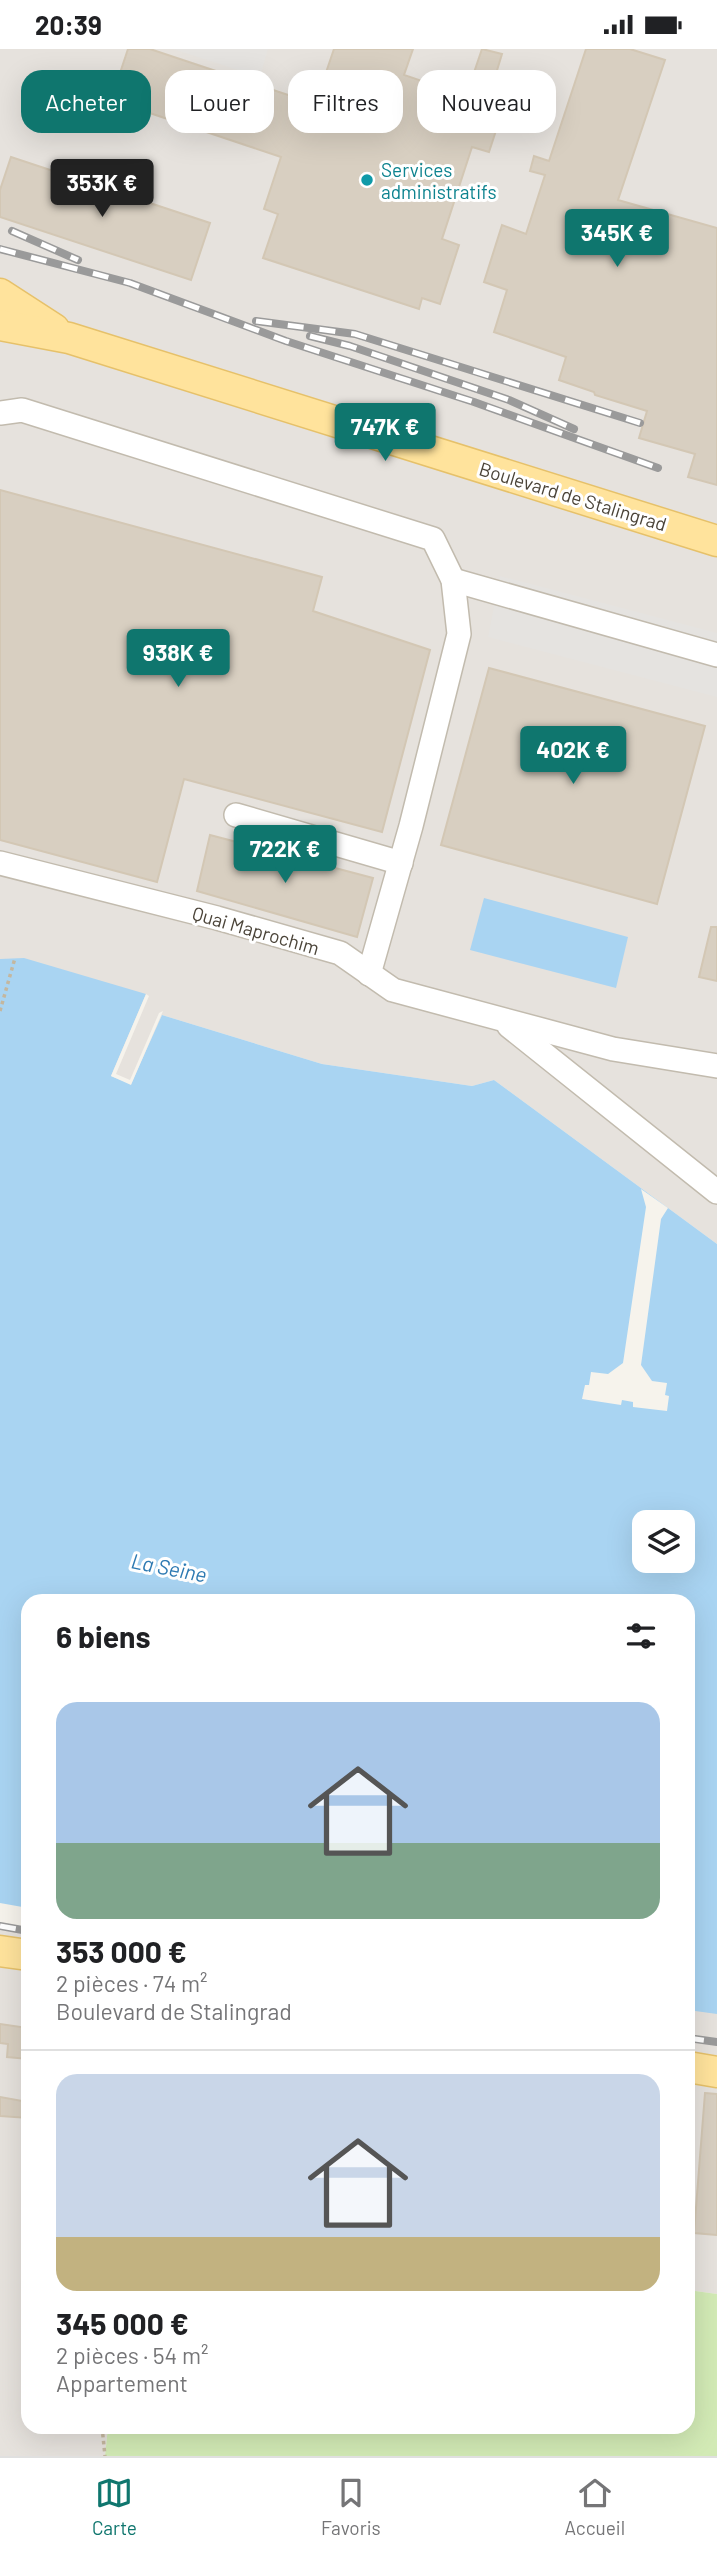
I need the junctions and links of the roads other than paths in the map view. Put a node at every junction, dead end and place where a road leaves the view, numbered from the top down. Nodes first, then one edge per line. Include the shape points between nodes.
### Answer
1 (0, 294) edge
2 (0, 325) edge
3 (69, 338) junction
4 (0, 414) edge
5 (717, 541) edge
6 (453, 580) junction
7 (717, 655) edge
8 (236, 815) dead end
9 (0, 863) edge
10 (401, 863) junction
11 (369, 974) junction
12 (501, 1019) junction
13 (717, 1066) edge
14 (717, 1192) edge
15 (0, 1951) edge
16 (21, 1954) edge
17 (695, 2068) edge
18 (717, 2072) edge

1 - 3 main road, Boulevard de Stalingrad
2 - 3 main road, Boulevard de Stalingrad
3 - 5 main road, Boulevard de Stalingrad
4 - 6 lane via 22,410 433,539
6 - 7 lane
6 - 10 lane via 459,634
8 - 10 lane
9 - 11 lane, Quai Maprochim via 340,953
10 - 11 lane
11 - 12 lane, Quai Maprochim via 393,990
12 - 13 lane, Quai Maprochim via 612,1049
12 - 14 lane, Quai Maprochim
15 - 16 main road
17 - 18 main road

